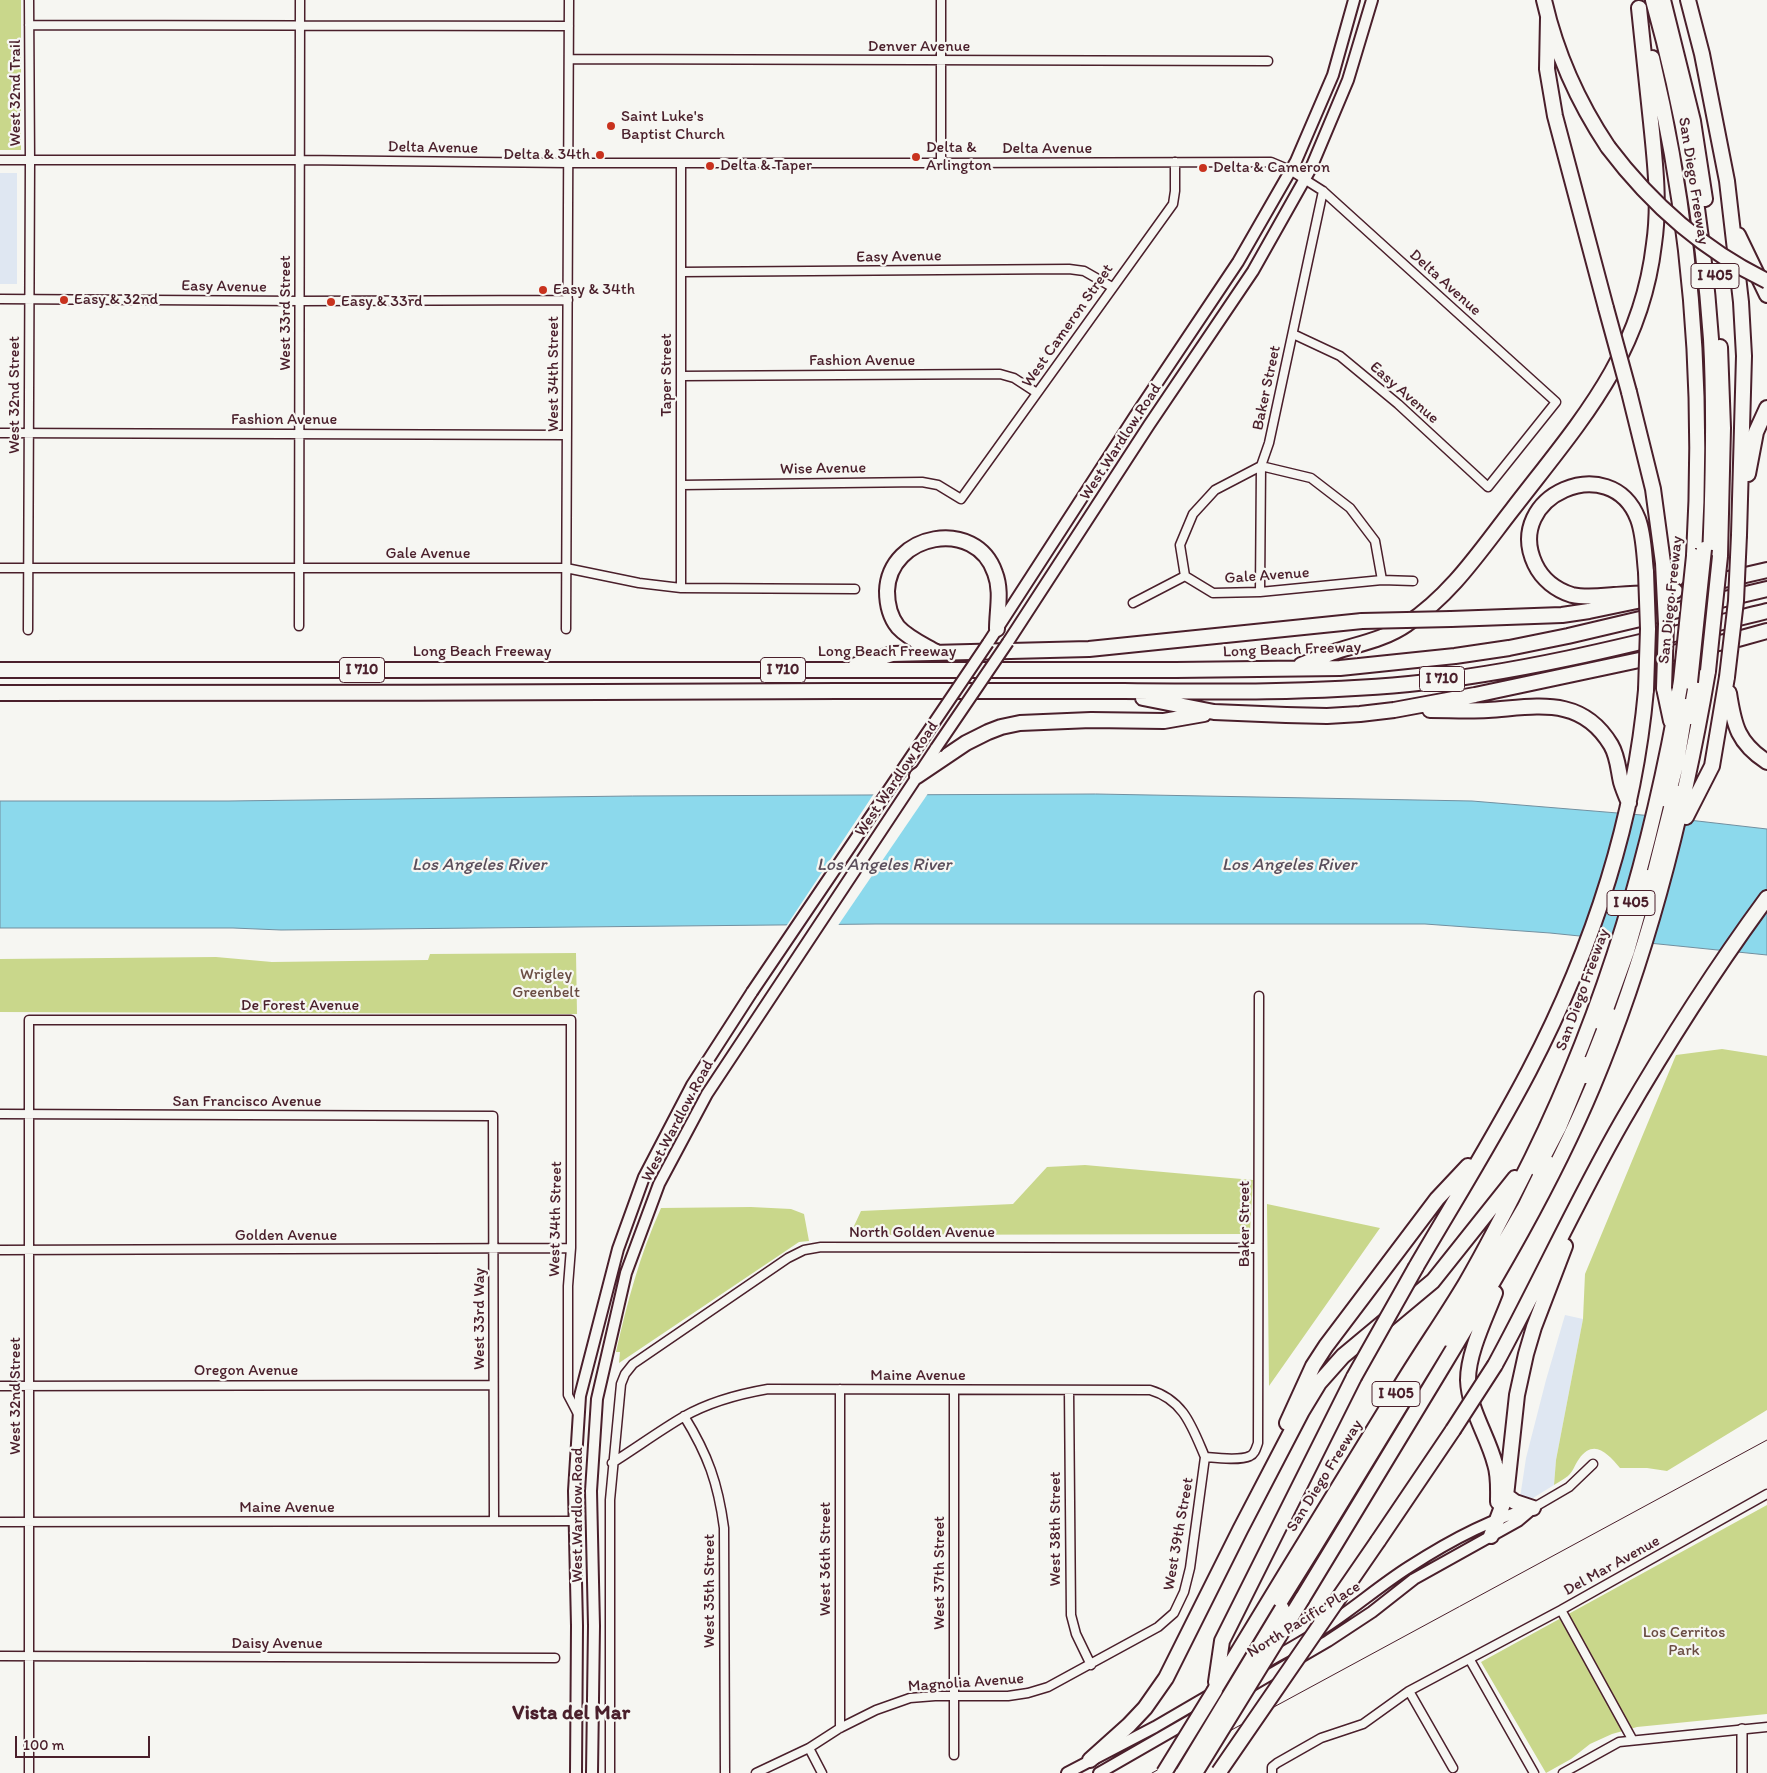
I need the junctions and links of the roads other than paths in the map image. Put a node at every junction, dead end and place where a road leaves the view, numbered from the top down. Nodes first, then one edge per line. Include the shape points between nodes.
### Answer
1 (29, 0) edge
2 (300, 0) edge
3 (569, 0) edge
4 (940, 0) edge
5 (1354, 0) edge
6 (1372, 0) edge
7 (1544, 0) edge
8 (1653, 0) edge
9 (1664, 0) edge
10 (1688, 0) edge
11 (1641, 3) edge
12 (1548, 18) junction
13 (29, 25) junction
14 (300, 25) junction
15 (569, 26) junction
16 (569, 59) junction
17 (940, 60) junction
18 (1268, 61) dead end
19 (0, 160) edge
20 (300, 160) junction
21 (30, 161) junction
22 (1176, 162) junction
23 (568, 163) junction
24 (681, 163) junction
25 (940, 163) junction
26 (1290, 170) junction
27 (1305, 179) junction
28 (1323, 191) junction
29 (1733, 226) junction
30 (681, 272) junction
31 (1767, 281) edge
32 (1112, 287) junction
33 (1767, 295) edge
34 (0, 299) edge
35 (30, 299) junction
36 (568, 300) junction
37 (300, 301) junction
38 (1293, 334) junction
39 (681, 376) junction
40 (1037, 393) junction
41 (1767, 408) edge
42 (0, 433) edge
43 (29, 433) junction
44 (300, 434) junction
45 (567, 435) junction
46 (1261, 466) junction
47 (681, 485) junction
48 (1488, 487) joint
49 (961, 499) joint
50 (1739, 535) junction
51 (1707, 555) junction
52 (0, 568) edge
53 (28, 568) junction
54 (299, 568) junction
55 (566, 568) junction
56 (1767, 570) edge
57 (1185, 576) junction
58 (1382, 580) junction
59 (1413, 580) dead end
60 (681, 588) junction
61 (1767, 589) edge
62 (855, 590) dead end
63 (1260, 592) junction
64 (1675, 592) junction
65 (1133, 603) dead end
66 (1767, 611) edge
67 (299, 626) dead end
68 (566, 629) dead end
69 (997, 629) junction
70 (28, 630) dead end
71 (1767, 631) edge
72 (1767, 635) edge
73 (1738, 639) junction
74 (937, 652) junction
75 (1293, 668) junction
76 (0, 670) edge
77 (841, 670) junction
78 (1694, 677) junction
79 (1727, 677) junction
80 (1110, 691) junction
81 (0, 693) edge
82 (1394, 710) junction
83 (1214, 712) junction
84 (1672, 729) junction
85 (1679, 762) junction
86 (1767, 762) edge
87 (917, 776) junction
88 (1629, 804) junction
89 (1675, 837) junction
90 (1767, 898) edge
91 (1259, 996) dead end
92 (29, 1020) joint
93 (571, 1020) joint
94 (1598, 1039) junction
95 (0, 1114) edge
96 (30, 1114) junction
97 (493, 1116) joint
98 (1484, 1150) junction
99 (1533, 1156) junction
100 (1570, 1221) junction
101 (571, 1248) junction
102 (1258, 1248) junction
103 (494, 1249) junction
104 (0, 1250) edge
105 (29, 1250) junction
106 (1506, 1262) junction
107 (625, 1374) joint
108 (493, 1384) junction
109 (0, 1386) edge
110 (29, 1386) junction
111 (840, 1389) junction
112 (954, 1390) junction
113 (1069, 1390) junction
114 (579, 1416) junction
115 (684, 1416) junction
116 (1205, 1458) junction
117 (612, 1463) junction
118 (1593, 1464) dead end
119 (1502, 1492) junction
120 (1767, 1494) edge
121 (1533, 1508) junction
122 (1497, 1520) junction
123 (494, 1521) junction
124 (575, 1521) junction
125 (0, 1522) edge
126 (29, 1522) junction
127 (1240, 1530) junction
128 (1491, 1536) junction
129 (1561, 1610) junction
130 (1174, 1613) joint
131 (0, 1656) edge
132 (30, 1656) junction
133 (555, 1658) dead end
134 (1470, 1660) junction
135 (1091, 1665) junction
136 (1215, 1690) junction
137 (1409, 1691) junction
138 (954, 1697) junction
139 (1767, 1727) edge
140 (840, 1728) junction
141 (1742, 1729) junction
142 (1632, 1740) junction
143 (809, 1748) junction
144 (954, 1756) dead end
145 (1090, 1760) junction
146 (1453, 1768) dead end
147 (29, 1773) edge
148 (576, 1773) edge
149 (592, 1773) edge
150 (610, 1773) edge
151 (725, 1773) edge
152 (756, 1773) edge
153 (822, 1773) edge
154 (1067, 1773) edge
155 (1100, 1773) edge
156 (1164, 1773) edge
157 (1175, 1773) edge
158 (1183, 1773) edge
159 (1196, 1773) edge
160 (1219, 1773) edge
161 (1272, 1773) edge
162 (1534, 1773) edge
163 (1563, 1773) edge
164 (1742, 1773) edge

1 - 13 street
2 - 14 street, West 33rd Street
3 - 15 street, West 34th Street
4 - 17 street
5 - 26 main road, West Wardlow Road via 1333,75
6 - 27 main road, West Wardlow Road via 1348,80
7 - 12 highway
8 - 51 highway via 1676,85 1704,260 1713,439
9 - 51 highway, San Diego Freeway / I 405 via 1693,121 1715,273 1722,386 1722,506
10 - 29 highway via 1716,121
11 - 51 highway, San Diego Freeway / I 405 via 1672,153 1689,276
11 - 75 highway via 1657,220 1643,300 1613,372 1589,410 1463,573 1434,605 1383,637
12 - 31 highway, bridge via 1581,102 1608,147 1647,195 1725,259
12 - 84 highway, bridge via 1547,69 1555,116 1653,489 1663,563 1666,624 1664,688
13 - 14 street
13 - 21 street, West 32nd Trail
14 - 15 street
14 - 20 street, West 33rd Street
15 - 16 street, West 34th Street
16 - 17 street, Denver Avenue
16 - 23 street, West 34th Street
17 - 18 street, Denver Avenue
17 - 25 street
19 - 21 street, Delta Avenue
20 - 21 street, Delta Avenue
20 - 23 street, Delta Avenue
20 - 37 street, West 33rd Street
21 - 35 street, West 32nd Street
22 - 25 street, Delta Avenue
22 - 26 street, Delta Avenue via 1271,162
22 - 32 street, West Cameron Street via 1173,204
23 - 24 street, Delta Avenue
23 - 36 street, West 34th Street
24 - 25 street, Delta Avenue
24 - 30 street, Taper Street
26 - 27 street, Delta Avenue
26 - 69 main road, West Wardlow Road via 1238,262
27 - 28 street, Delta Avenue
27 - 87 main road, West Wardlow Road, bridge via 1252,271
28 - 38 street, Baker Street
28 - 48 street, Delta Avenue via 1556,402
29 - 33 highway
29 - 50 highway via 1744,356
30 - 32 street, Easy Avenue via 1069,269 1084,271
30 - 39 street, Taper Street
32 - 40 street, West Cameron Street
34 - 35 street, Easy Avenue
35 - 37 street, Easy Avenue
35 - 43 street, West 32nd Street
36 - 37 street, Easy Avenue
36 - 45 street, West 34th Street
37 - 44 street, West 33rd Street
38 - 46 street, Baker Street via 1269,444
38 - 48 street, Easy Avenue via 1340,356
39 - 40 street, Fashion Avenue via 1000,374 1014,378
39 - 47 street, Taper Street
40 - 49 street, West Cameron Street
41 - 50 highway via 1756,432
42 - 43 street, Fashion Avenue
43 - 44 street, Fashion Avenue
43 - 53 street, West 32nd Street
44 - 45 street, Fashion Avenue
44 - 54 street, West 33rd Street
45 - 55 street, West 34th Street
46 - 57 street via 1215,490 1193,514 1180,545
46 - 58 street via 1311,478 1350,508 1375,541
46 - 63 street, Baker Street
47 - 49 street, Wise Avenue via 922,482 938,485
47 - 60 street, Taper Street
50 - 79 highway, bridge via 1736,601
51 - 78 highway, San Diego Freeway / I 405, bridge
51 - 78 highway, San Diego Freeway / I 405, bridge
52 - 53 street, Gale Avenue
53 - 54 street, Gale Avenue
53 - 70 street, West 32nd Street
54 - 55 street, Gale Avenue
54 - 67 street, West 33rd Street
55 - 60 street, Gale Avenue
55 - 68 street, West 34th Street
56 - 64 highway
57 - 63 street, Gale Avenue via 1213,593
57 - 65 street
58 - 59 street, Gale Avenue
58 - 63 street, Gale Avenue
60 - 62 street, Gale Avenue
61 - 75 highway, Long Beach Freeway / I 710 via 1509,648 1395,663
64 - 74 highway, bridge via 1562,615 1362,621 1089,649
64 - 88 highway, bridge via 1594,596 1562,591 1542,576 1533,560 1532,523 1546,500 1579,484 1612,490 1628,503 1638,519 1646,572 1648,629 1646,690
66 - 80 highway, I 710 via 1564,658 1413,683 1278,691
69 - 74 highway via 998,581 995,570 983,553 953,538 921,542 904,553 891,571 887,600 899,627
69 - 114 main road, West Wardlow Road, bridge via 692,1085 644,1177 618,1249 580,1396
71 - 73 highway
72 - 73 highway
73 - 82 highway
74 - 77 highway via 892,654
75 - 77 highway, Long Beach Freeway / I 710
76 - 77 highway, Long Beach Freeway / I 710
78 - 84 highway, San Diego Freeway / I 405
78 - 85 highway, San Diego Freeway / I 405
78 - 85 highway
79 - 86 highway via 1738,733 1751,750
79 - 89 highway via 1712,766
80 - 81 highway, I 710
80 - 83 highway
82 - 83 highway via 1327,716
82 - 88 highway via 1550,706 1574,712 1603,735 1616,755
83 - 87 highway via 1164,721 1020,723 988,732 966,743
84 - 85 highway, San Diego Freeway / I 405
85 - 89 highway, San Diego Freeway / I 405
85 - 94 highway, San Diego Freeway / I 405 via 1651,832
87 - 149 main road, West Wardlow Road via 707,1094 659,1184 626,1273 597,1399 591,1491 594,1626
88 - 98 highway via 1594,924 1566,993 1544,1041
89 - 94 highway, San Diego Freeway / I 405 via 1639,965
90 - 100 highway via 1660,1057
91 - 102 street, Baker Street
92 - 93 street, De Forest Avenue
92 - 96 street, West 32nd Street
93 - 101 street, West 34th Street
94 - 99 highway, San Diego Freeway / I 405
94 - 106 highway, San Diego Freeway / I 405 via 1594,1085
94 - 157 highway via 1559,1127 1490,1257
94 - 158 highway, bridge via 1552,1153 1520,1216 1465,1312
95 - 96 street, San Francisco Avenue
96 - 97 street, San Francisco Avenue
96 - 105 street, West 32nd Street
97 - 103 street, West 33rd Way
98 - 127 highway via 1437,1198 1313,1366
98 - 136 highway, bridge via 1354,1377 1222,1641
99 - 127 highway via 1434,1281 1330,1369 1309,1398
99 - 136 highway, San Diego Freeway / I 405 via 1466,1282
100 - 119 highway via 1564,1252 1534,1327 1522,1370
100 - 160 highway, bridge via 1495,1365
101 - 103 street, Golden Avenue
101 - 114 street, West 34th Street via 568,1395
102 - 107 street, North Golden Avenue via 821,1247 804,1250 633,1364
102 - 116 street, Baker Street via 1259,1434 1255,1452 1242,1458
103 - 105 street, Golden Avenue
103 - 108 street, West 33rd Way
104 - 105 street, Golden Avenue
105 - 110 street, West 32nd Street
106 - 119 highway via 1471,1358 1468,1381
106 - 159 highway, San Diego Freeway / I 405, bridge
107 - 117 street, West Wardlow Road
108 - 110 street, Oregon Avenue
108 - 123 street, West 33rd Way
109 - 110 street, Oregon Avenue
110 - 126 street, West 32nd Street
111 - 112 street, Maine Avenue
111 - 115 street, Maine Avenue via 768,1389 738,1396
111 - 140 street, West 36th Street
112 - 113 street, Maine Avenue
112 - 138 street, West 37th Street
113 - 116 street, Maine Avenue via 1150,1390 1162,1394 1174,1401 1184,1414
113 - 135 street, West 38th Street via 1071,1615
114 - 124 main road, West Wardlow Road
115 - 117 street, Maine Avenue
115 - 151 street, West 35th Street via 710,1468 720,1497 724,1528
116 - 130 street, West 39th Street via 1190,1568
117 - 150 street, West Wardlow Road
118 - 121 street, North Pacific Place via 1569,1487
119 - 121 highway via 1515,1502
119 - 122 highway
120 - 129 street, Del Mar Avenue
121 - 122 main road, North Pacific Place
121 - 128 main road, North Pacific Place
122 - 128 highway
122 - 145 main road, North Pacific Place via 1408,1567 1321,1630 1155,1727
123 - 124 street, Maine Avenue
123 - 126 street, Maine Avenue
124 - 148 main road, West Wardlow Road
125 - 126 street, Maine Avenue
126 - 132 street, West 32nd Street
127 - 145 highway via 1166,1678 1145,1708
128 - 155 main road, North Pacific Place via 1414,1579 1328,1641
129 - 134 street, Del Mar Avenue
129 - 142 street
130 - 135 street, Magnolia Avenue via 1158,1627
131 - 132 street, Daisy Avenue
132 - 133 street, Daisy Avenue
132 - 147 street, West 32nd Street
134 - 137 street, Del Mar Avenue
134 - 162 street
135 - 138 street, Magnolia Avenue via 1048,1687 1028,1693
136 - 156 highway, San Diego Freeway / I 405, bridge
137 - 146 street
137 - 161 street, Del Mar Avenue via 1363,1724 1321,1738 1277,1763 1272,1767
138 - 140 street, Magnolia Avenue via 910,1698
138 - 144 street, West 37th Street
139 - 141 street
140 - 143 street, Magnolia Avenue
141 - 142 street
141 - 164 street
142 - 163 street via 1600,1751
143 - 152 street, Magnolia Avenue
143 - 153 street
145 - 154 main road, North Pacific Place

